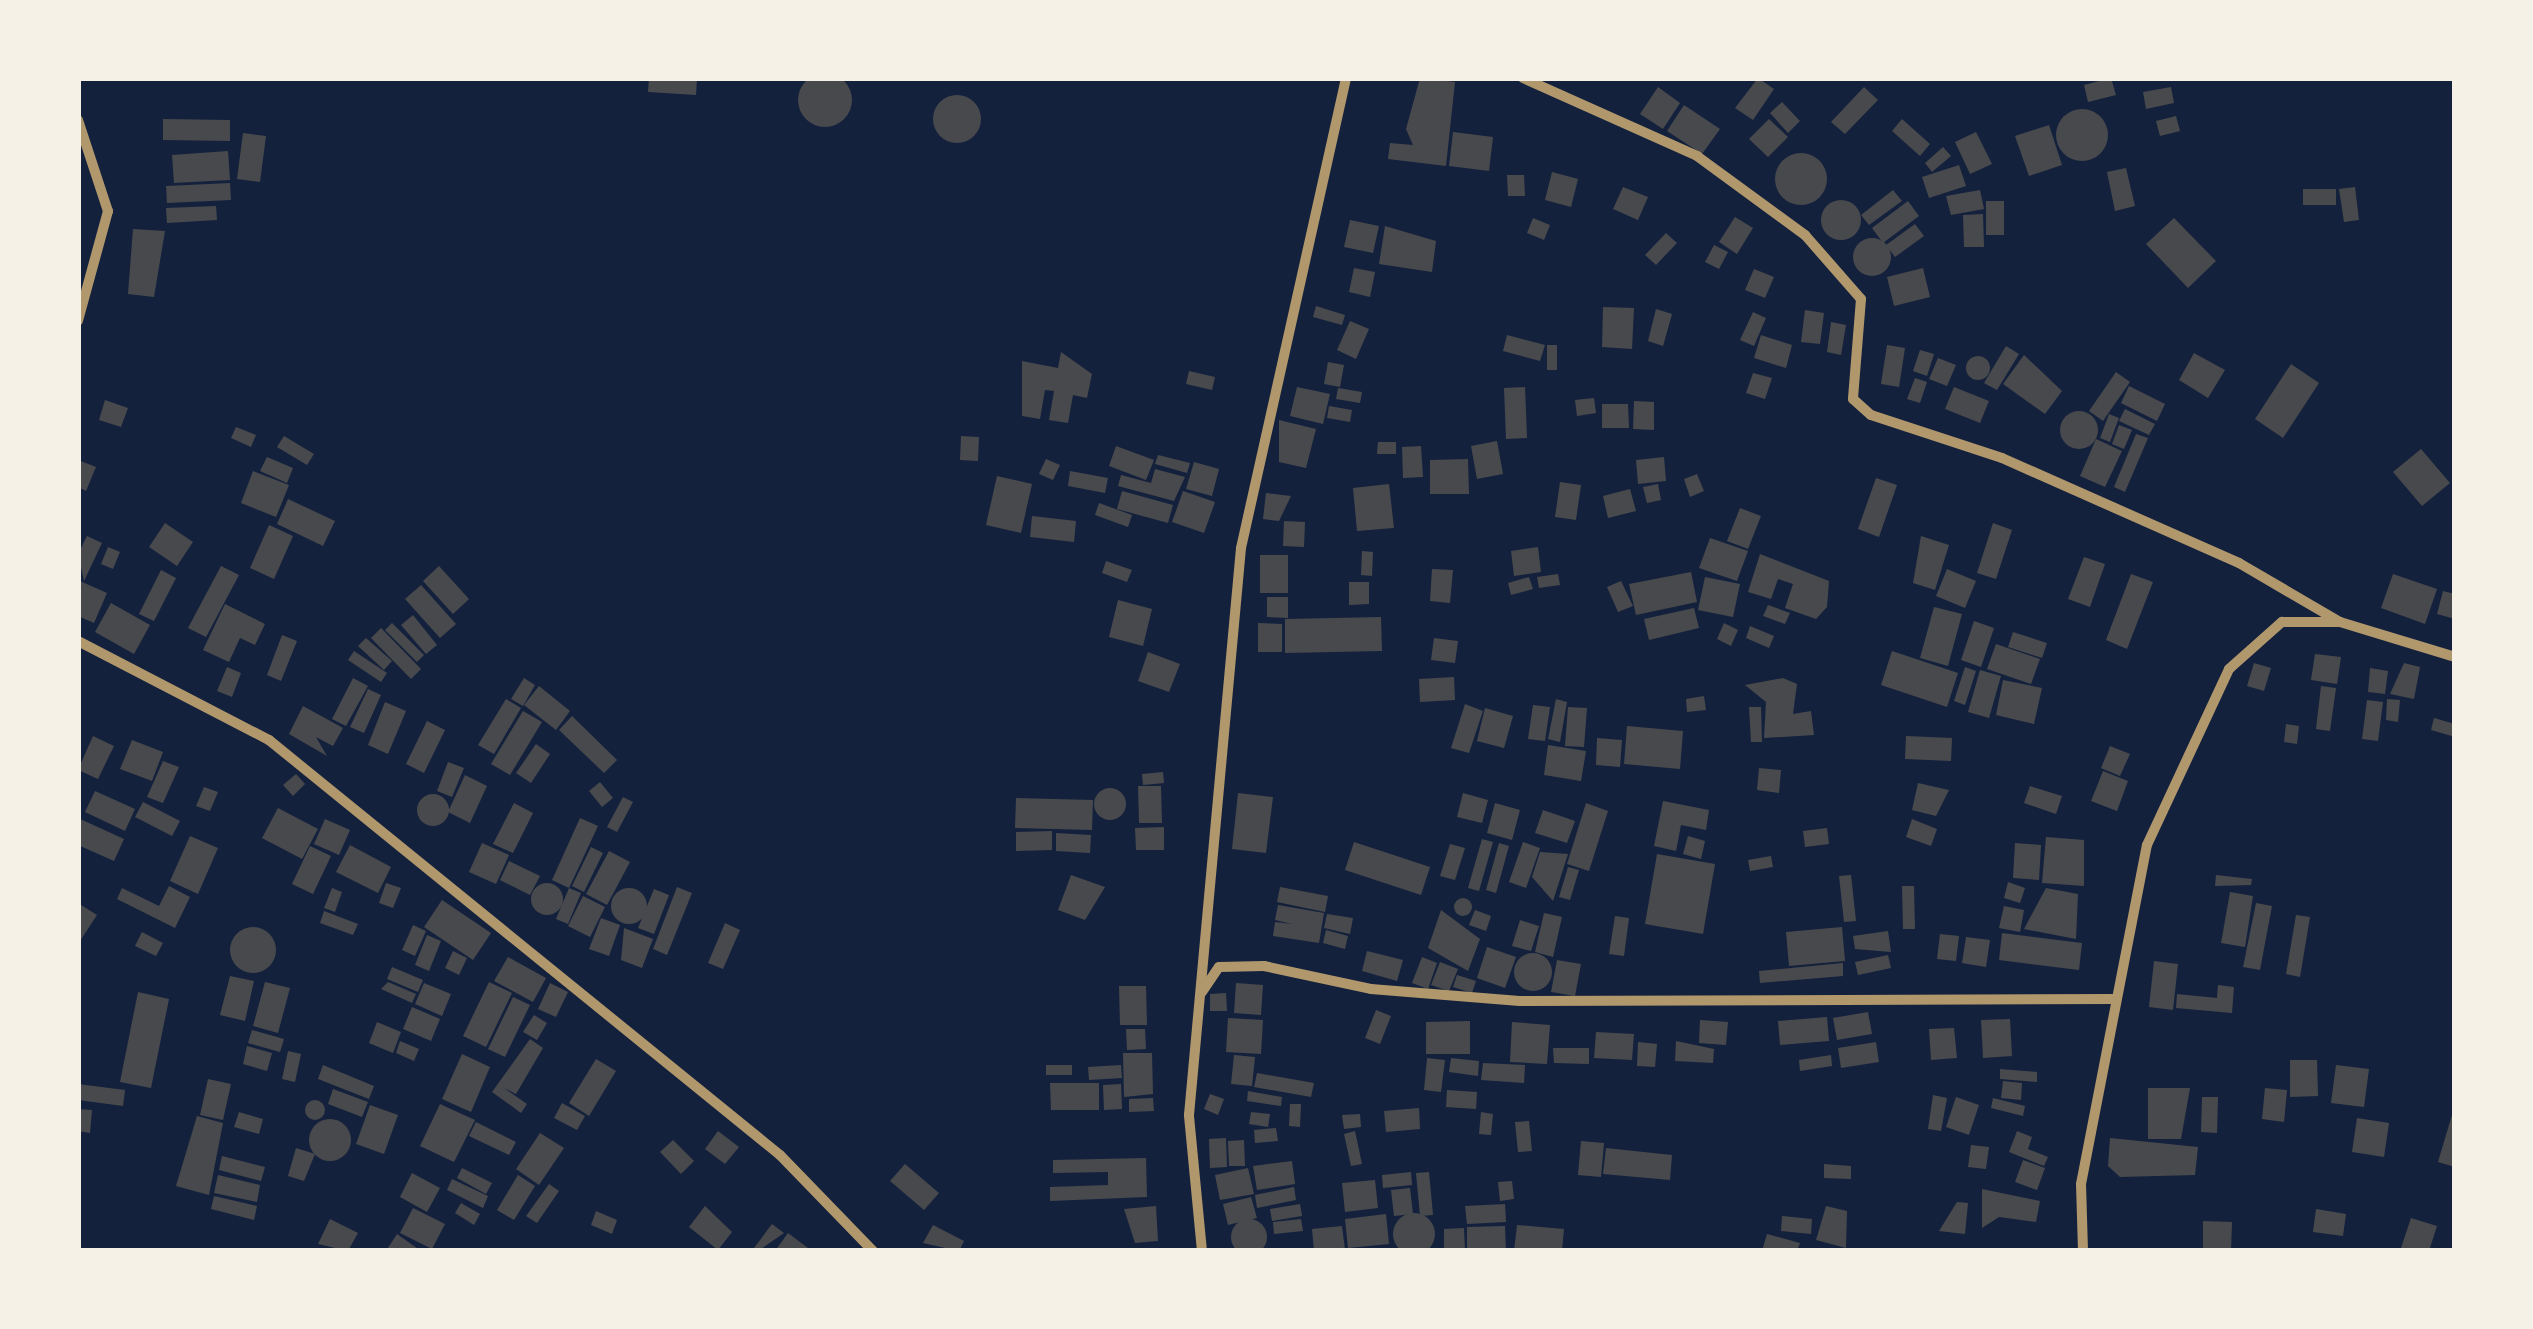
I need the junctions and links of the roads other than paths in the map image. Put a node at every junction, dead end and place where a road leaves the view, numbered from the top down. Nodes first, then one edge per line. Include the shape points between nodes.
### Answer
1 (1346, 78) edge
2 (1523, 78) edge
3 (78, 120) edge
4 (78, 321) edge
5 (2340, 622) junction
6 (78, 641) edge
7 (2455, 656) edge
8 (1200, 994) junction
9 (2112, 999) junction
10 (873, 1251) edge
11 (1202, 1251) edge
12 (2083, 1251) edge

1 - 8 street via 1241,548
2 - 5 street via 1697,157 1805,235 1861,298 1853,399 1871,415 2024,468 2239,563
3 - 4 street via 108,212
5 - 7 street
5 - 9 street via 2282,622 2229,669 2147,845
6 - 10 street via 269,740 781,1155
8 - 9 street via 1219,967 1264,966 1371,989 1520,1001
8 - 11 street via 1189,1115
9 - 12 street via 2081,1184

